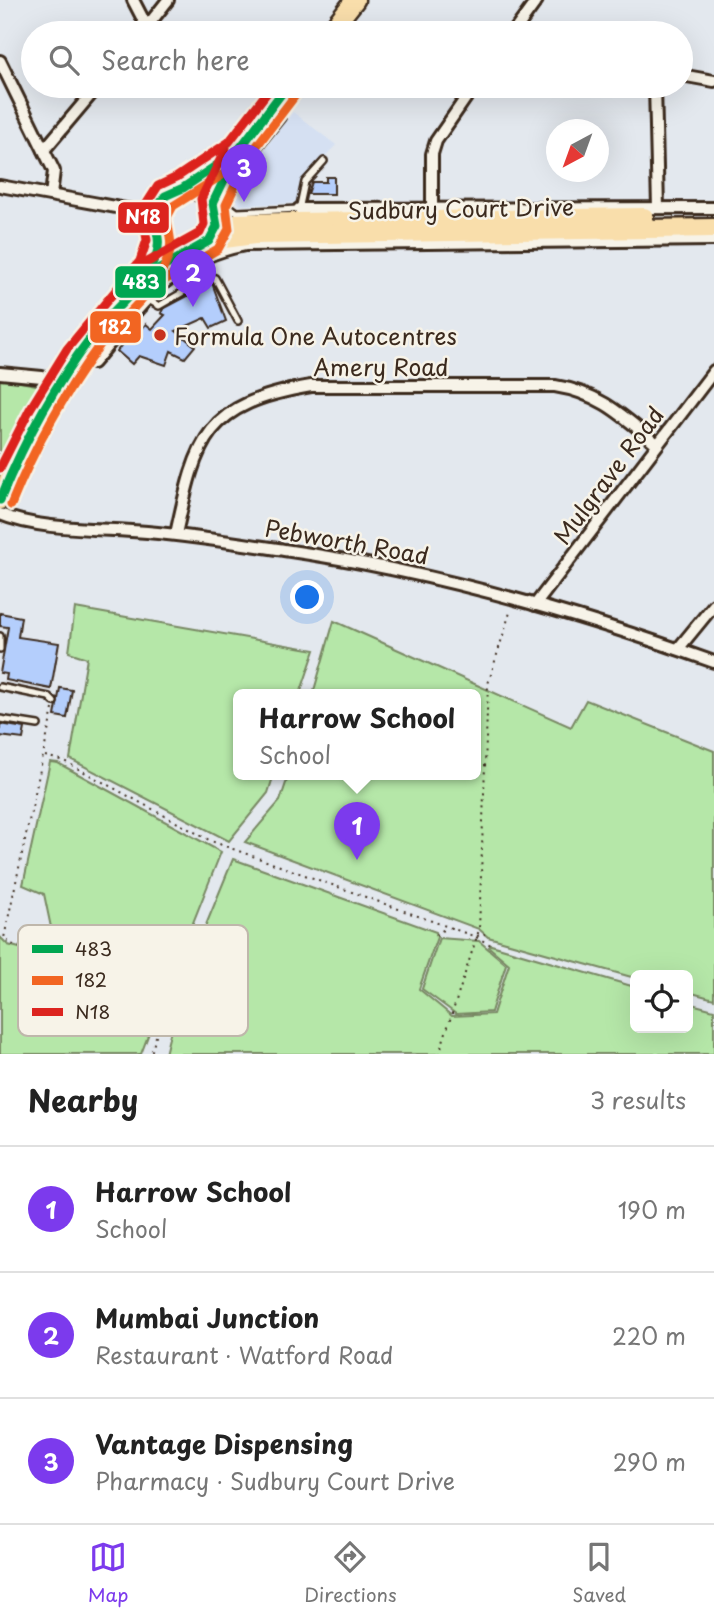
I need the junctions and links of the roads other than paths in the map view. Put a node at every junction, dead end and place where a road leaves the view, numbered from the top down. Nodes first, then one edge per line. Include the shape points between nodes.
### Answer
1 (133, 0) edge
2 (168, 0) edge
3 (355, 0) edge
4 (537, 0) edge
5 (141, 21) edge
6 (152, 21) edge
7 (338, 21) edge
8 (522, 21) edge
9 (0, 61) edge
10 (693, 78) edge
11 (714, 82) edge
12 (88, 98) edge
13 (277, 98) edge
14 (466, 98) edge
15 (655, 98) edge
16 (246, 148) junction
17 (44, 150) junction
18 (324, 161) dead end
19 (0, 186) edge
20 (183, 188) junction
21 (51, 195) junction
22 (215, 208) junction
23 (658, 208) junction
24 (432, 209) junction
25 (617, 213) junction
26 (154, 214) junction
27 (478, 214) junction
28 (299, 215) junction
29 (711, 216) edge
30 (596, 224) junction
31 (336, 228) junction
32 (160, 239) junction
33 (714, 240) edge
34 (209, 241) junction
35 (256, 242) junction
36 (192, 256) junction
37 (206, 276) junction
38 (149, 285) junction
39 (238, 321) dead end
40 (714, 371) edge
41 (0, 373) edge
42 (60, 384) junction
43 (657, 444) junction
44 (0, 500) edge
45 (0, 514) edge
46 (176, 534) junction
47 (535, 605) junction
48 (714, 605) edge
49 (0, 636) edge
50 (0, 649) edge
51 (678, 649) junction
52 (714, 662) edge
53 (0, 687) edge
54 (54, 702) road end
55 (0, 719) edge
56 (38, 725) dead end

1 - 5 street
2 - 6 street
3 - 7 main road
4 - 8 street
9 - 17 street
10 - 11 street
12 - 17 street
13 - 16 main road
14 - 24 street via 432,154
15 - 23 street
16 - 20 main road
16 - 22 main road
16 - 28 lane via 226,194 233,210 244,213 269,208
17 - 21 street via 54,171
18 - 28 lane via 305,182
19 - 21 street
20 - 22 main road via 203,193
20 - 26 main road via 165,196
21 - 26 street
22 - 28 main road, Sudbury Court Drive via 231,223
22 - 34 main road via 217,226
23 - 25 street, Sudbury Court Drive
23 - 29 street, Sudbury Court Drive
24 - 27 street, Sudbury Court Drive
24 - 28 street, Sudbury Court Drive
25 - 27 street, Sudbury Court Drive
25 - 29 main road, Sudbury Court Drive
25 - 30 main road, Sudbury Court Drive
26 - 32 main road
27 - 30 main road, Sudbury Court Drive
27 - 31 main road, Sudbury Court Drive
28 - 31 main road, Sudbury Court Drive
29 - 30 main road, Sudbury Court Drive
30 - 31 main road, Sudbury Court Drive
31 - 35 main road, Sudbury Court Drive
32 - 36 main road
32 - 38 main road
33 - 35 street, Sudbury Court Drive
34 - 35 main road, Sudbury Court Drive
34 - 36 main road
35 - 36 street
36 - 37 lane
36 - 38 main road
37 - 38 lane via 159,306
37 - 39 lane via 215,278
38 - 42 main road via 111,312
40 - 43 street, Mulgrave Road
41 - 42 street via 42,377
42 - 44 main road
43 - 46 street, Amery Road via 601,399 555,386 311,386 272,393 242,405 208,433 190,468
43 - 47 street, Mulgrave Road
45 - 46 street, Pebworth Road via 34,523
46 - 47 street, Pebworth Road via 335,557
47 - 51 street, Pebworth Road
48 - 51 street
49 - 50 lane
51 - 52 street, Pebworth Road
53 - 54 lane via 49,696
55 - 56 lane

